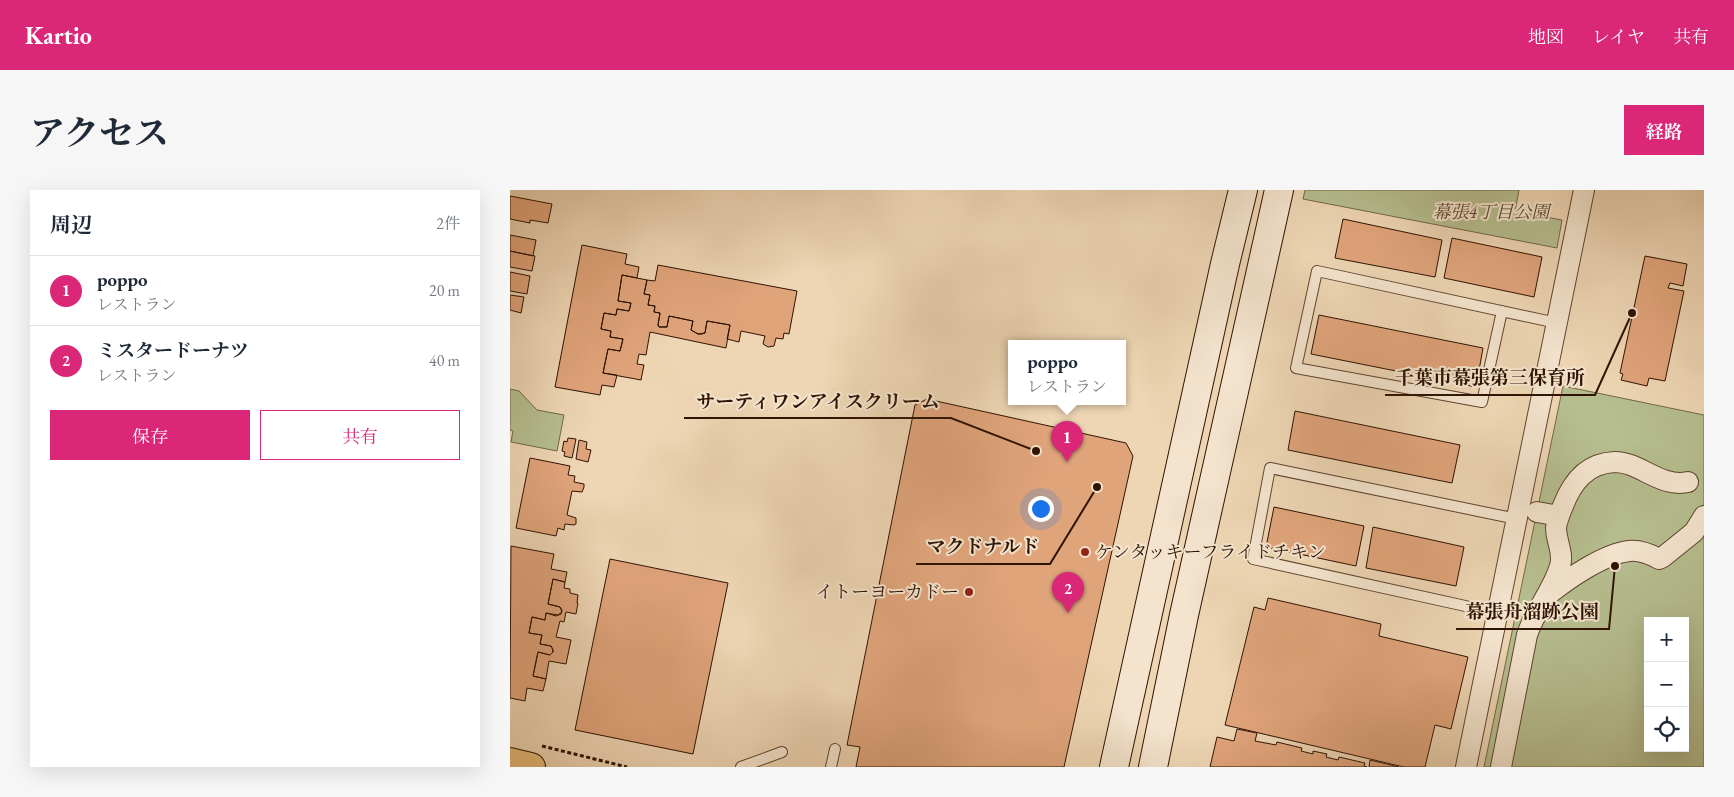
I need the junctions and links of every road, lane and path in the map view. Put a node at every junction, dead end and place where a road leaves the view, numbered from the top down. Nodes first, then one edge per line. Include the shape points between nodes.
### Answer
1 (1243, 190) edge
2 (1279, 190) edge
3 (1584, 190) edge
4 (1502, 311) junction
5 (1557, 323) junction
6 (1688, 482) dead end
7 (1537, 512) dead end
8 (1559, 516) junction
9 (1704, 516) edge
10 (1517, 518) junction
11 (1562, 562) junction
12 (1577, 575) junction
13 (1545, 597) junction
14 (1498, 613) junction
15 (835, 749) dead end
16 (782, 752) dead end
17 (534, 756) edge
18 (510, 762) edge
19 (627, 767) edge
20 (741, 767) edge
21 (831, 767) edge
22 (1114, 767) edge
23 (1153, 767) edge
24 (1466, 767) edge
25 (1500, 767) edge

1 - 22 street
2 - 23 street
3 - 5 street
4 - 4 lane via 1317,271 1296,368 1482,402
4 - 5 lane
5 - 10 street
6 - 8 street via 1670,482 1625,464 1606,463 1580,476
7 - 8 street
8 - 11 street via 1556,527
9 - 12 street via 1694,532 1659,559 1630,551 1608,558
10 - 14 street
10 - 14 lane via 1270,468 1253,559
11 - 12 street via 1567,570
11 - 13 street
12 - 13 street
13 - 25 street via 1527,635
14 - 24 street
15 - 21 lane
16 - 20 lane
17 - 18 highway
17 - 19 path

